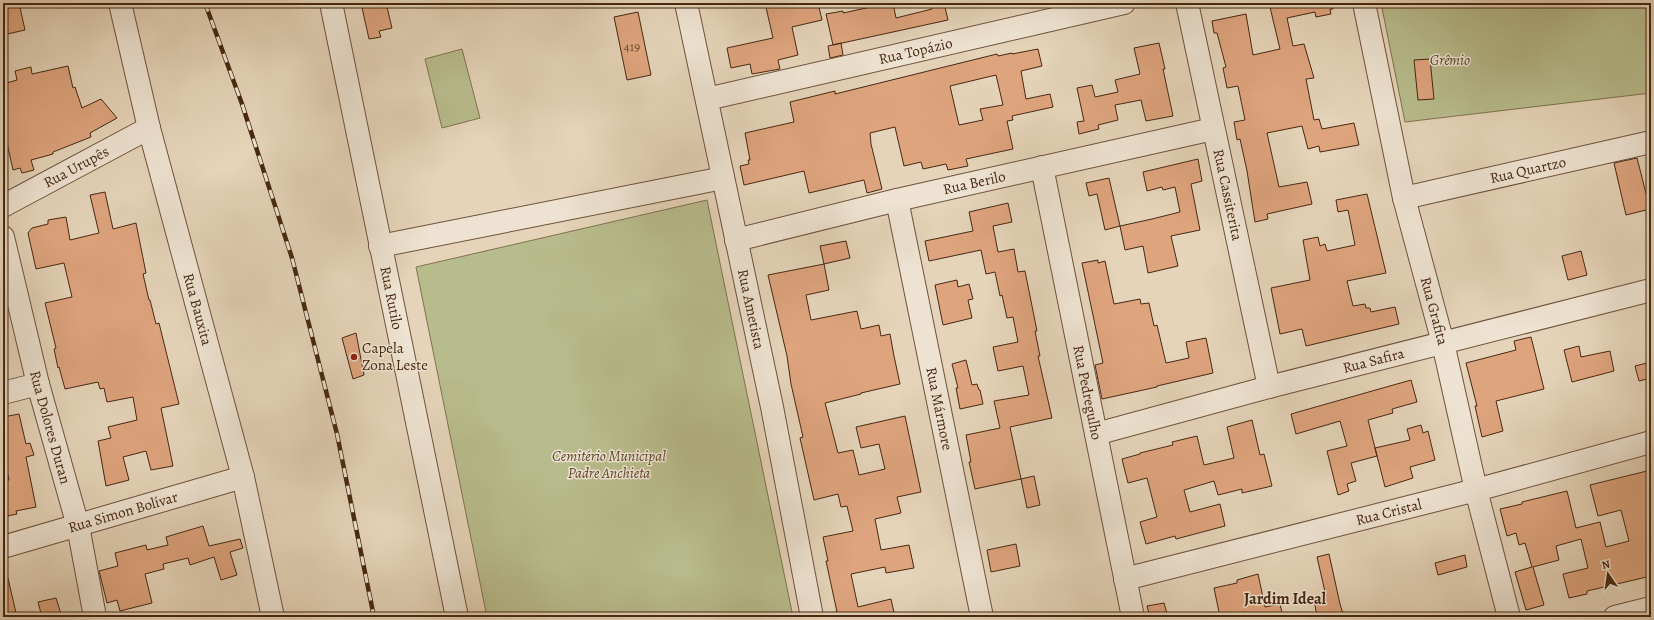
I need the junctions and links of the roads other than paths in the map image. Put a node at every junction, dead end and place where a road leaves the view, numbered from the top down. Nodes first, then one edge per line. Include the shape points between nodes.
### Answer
1 (120, 3) edge
2 (331, 3) edge
3 (686, 3) edge
4 (1124, 3) edge
5 (1187, 3) edge
6 (1364, 3) edge
7 (707, 99) junction
8 (150, 128) junction
9 (1213, 129) junction
10 (1651, 142) edge
11 (1042, 168) junction
12 (723, 178) junction
13 (1404, 198) junction
14 (897, 200) junction
15 (3, 206) edge
16 (3, 237) edge
17 (736, 240) junction
18 (380, 246) junction
19 (1651, 290) edge
20 (1443, 343) junction
21 (38, 384) junction
22 (1269, 387) junction
23 (3, 393) edge
24 (1096, 434) junction
25 (1651, 442) edge
26 (243, 477) junction
27 (1476, 490) junction
28 (78, 526) junction
29 (3, 547) edge
30 (1126, 579) junction
31 (1651, 608) edge
32 (95, 617) edge
33 (273, 617) edge
34 (457, 617) edge
35 (812, 617) edge
36 (982, 617) edge
37 (1133, 617) edge
38 (1509, 617) edge
39 (1615, 617) edge

1 - 8 street, Rua Bauxita
2 - 18 street, Rua Rutilo
3 - 7 street, Rua Ametista
4 - 7 street, Rua Topázio
5 - 9 street, Rua Cassiterita
6 - 13 street, Rua Grafita
7 - 12 street, Rua Ametista
8 - 15 street, Rua Urupês
8 - 26 street, Rua Bauxita
9 - 11 street, Rua Berilo
9 - 22 street, Rua Cassiterita
10 - 13 street, Rua Quartzo
11 - 14 street, Rua Berilo
11 - 24 street, Rua Pedregulho
12 - 17 street, Rua Ametista
12 - 18 street
13 - 20 street, Rua Grafita
14 - 17 street, Rua Berilo
14 - 36 street, Rua Mármore
16 - 21 street, Rua Dolores Duran
17 - 35 street, Rua Ametista via 772,407
18 - 34 street, Rua Rutilo
19 - 20 street, Rua Safira
20 - 22 street, Rua Safira
20 - 27 street, Rua Grafita
21 - 23 street
21 - 28 street, Rua Dolores Duran
22 - 24 street, Rua Safira
24 - 30 street, Rua Pedregulho
25 - 27 street, Rua Cristal
26 - 28 street, Rua Simon Bolívar
26 - 33 street, Rua Bauxita
27 - 30 street, Rua Cristal
27 - 38 street, Rua Grafita
28 - 29 street, Rua Simon Bolívar
28 - 32 street, Rua Dolores Duran
30 - 37 street, Rua Pedregulho
31 - 39 street

